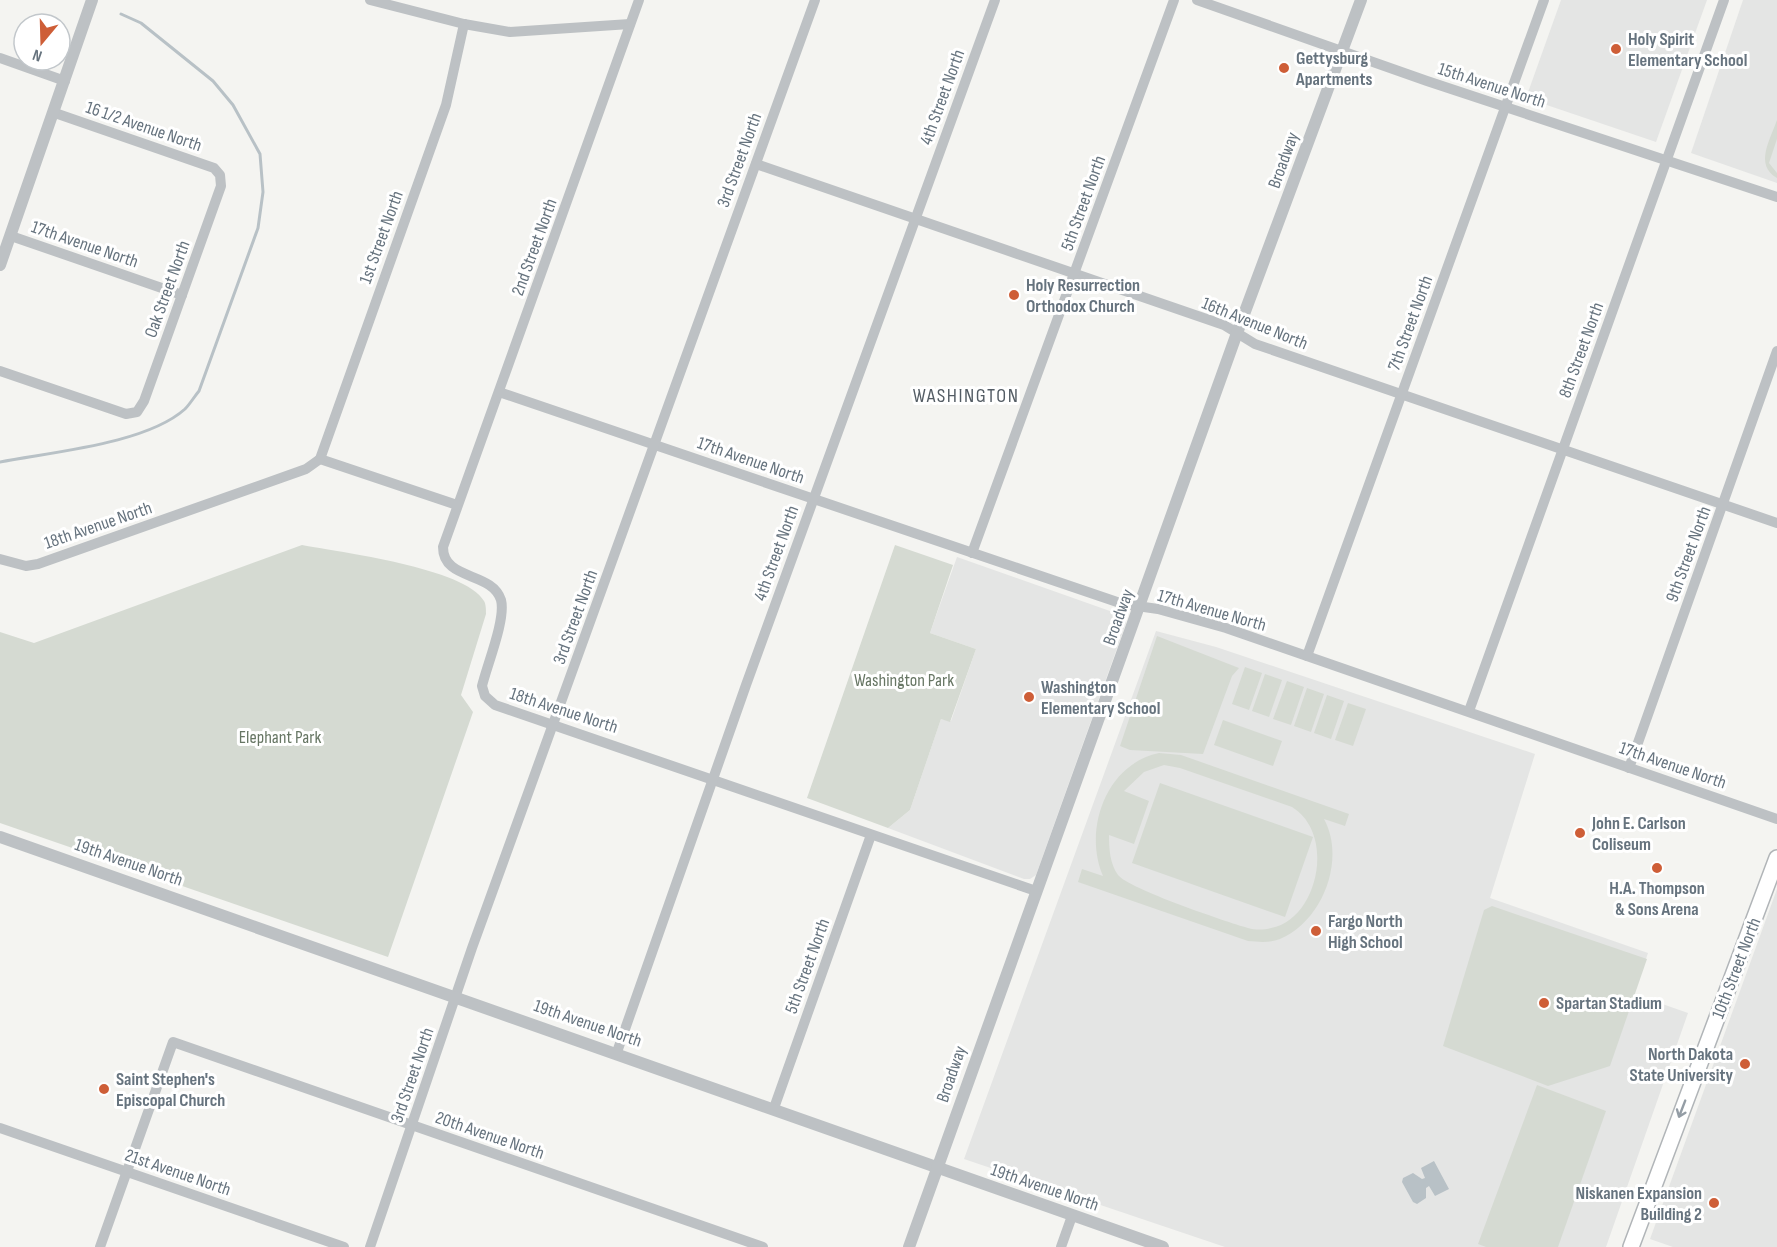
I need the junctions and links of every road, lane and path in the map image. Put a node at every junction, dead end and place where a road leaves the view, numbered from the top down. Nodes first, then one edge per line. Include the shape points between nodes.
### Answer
1 (92, 0) edge
2 (370, 0) edge
3 (639, 0) edge
4 (815, 0) edge
5 (995, 0) edge
6 (1174, 0) edge
7 (1197, 0) edge
8 (1361, 0) edge
9 (1544, 0) edge
10 (1725, 0) edge
11 (464, 24) junction
12 (630, 24) junction
13 (1343, 51) junction
14 (0, 58) edge
15 (65, 81) junction
16 (1505, 108) junction
17 (55, 113) junction
18 (1667, 161) junction
19 (756, 164) junction
20 (220, 175) joint
21 (1777, 197) edge
22 (915, 219) junction
23 (11, 236) junction
24 (0, 265) edge
25 (1075, 274) junction
26 (182, 295) junction
27 (1237, 333) junction
28 (1777, 351) edge
29 (0, 370) edge
30 (499, 392) junction
31 (1402, 394) junction
32 (655, 444) junction
33 (1563, 450) junction
34 (320, 459) junction
35 (813, 499) junction
36 (1723, 504) junction
37 (457, 505) junction
38 (1777, 523) edge
39 (972, 553) junction
40 (0, 559) edge
41 (1141, 607) junction
42 (1307, 657) junction
43 (1469, 711) junction
44 (553, 724) junction
45 (1629, 768) junction
46 (713, 780) junction
47 (1777, 819) edge
48 (872, 835) junction
49 (0, 837) edge
50 (1777, 858) edge
51 (1036, 891) junction
52 (456, 996) junction
53 (617, 1052) junction
54 (774, 1108) junction
55 (412, 1125) junction
56 (0, 1128) edge
57 (937, 1168) junction
58 (127, 1172) junction
59 (1072, 1216) junction
60 (100, 1247) edge
61 (345, 1247) edge
62 (370, 1247) edge
63 (763, 1247) edge
64 (909, 1247) edge
65 (1060, 1247) edge
66 (1163, 1247) edge
67 (1631, 1247) edge

1 - 15 street
2 - 11 street
3 - 12 street, 2nd Street North
4 - 19 street, 3rd Street North
5 - 22 street, 4th Street North
6 - 25 street, 5th Street North
7 - 13 street, 15th Avenue North
8 - 13 street, Broadway
9 - 16 street, 7th Street North
10 - 18 street, 8th Street North
11 - 12 street via 510,32
11 - 34 street, 1st Street North via 446,105
12 - 30 street, 2nd Street North
13 - 16 street, 15th Avenue North
13 - 27 street, Broadway
14 - 15 street
15 - 17 street
16 - 18 street, 15th Avenue North
16 - 31 street, 7th Street North
17 - 20 street, 16 1/2 Avenue North via 208,165
17 - 23 street
18 - 21 street, 15th Avenue North
18 - 33 street, 8th Street North
19 - 22 street, 16th Avenue North
19 - 32 street, 3rd Street North
20 - 26 street, Oak Street North via 221,186
22 - 25 street, 16th Avenue North
22 - 35 street, 4th Street North
23 - 24 street
23 - 26 street, 17th Avenue North
25 - 27 street, 16th Avenue North via 1224,325
25 - 39 street, 5th Street North
26 - 29 street, Oak Street North via 137,412 126,414
27 - 31 street, 16th Avenue North via 1255,344
27 - 41 street, Broadway
28 - 36 street, 9th Street North
30 - 32 street, 17th Avenue North
30 - 37 street, 2nd Street North
31 - 33 street, 16th Avenue North
31 - 42 street, 7th Street North
32 - 35 street, 17th Avenue North
32 - 44 street, 3rd Street North
33 - 36 street, 16th Avenue North
33 - 43 street, 8th Street North
34 - 37 street
34 - 40 street, 18th Avenue North via 306,469 38,564 26,566
35 - 39 street, 17th Avenue North
35 - 46 street, 4th Street North
36 - 38 street, 16th Avenue North
36 - 45 street, 9th Street North
37 - 44 street, 18th Avenue North via 442,547 444,560 487,584 501,600 502,614 482,686 485,696 495,705
39 - 41 street, 17th Avenue North
41 - 42 street, 17th Avenue North via 1226,628
41 - 51 street, Broadway
42 - 43 street, 17th Avenue North
43 - 45 street, 17th Avenue North
44 - 46 street, 18th Avenue North
44 - 52 street, 3rd Street North
45 - 47 street, 17th Avenue North
46 - 48 street, 18th Avenue North
46 - 53 street, 4th Street North
48 - 51 street, 18th Avenue North
48 - 54 street, 5th Street North
49 - 52 street, 19th Avenue North
50 -> 67 main road, 10th Street North
51 - 57 street, Broadway
52 - 53 street, 19th Avenue North
52 - 55 street, 3rd Street North
53 - 54 street, 19th Avenue North
54 - 57 street, 19th Avenue North
55 - 58 street, 20th Avenue North via 173,1042
55 - 62 street, 3rd Street North
55 - 63 street, 20th Avenue North
56 - 58 street, 21st Avenue North
57 - 59 street, 19th Avenue North
57 - 64 street, Broadway
58 - 60 street
58 - 61 street, 21st Avenue North
59 - 65 street
59 - 66 street, 19th Avenue North

